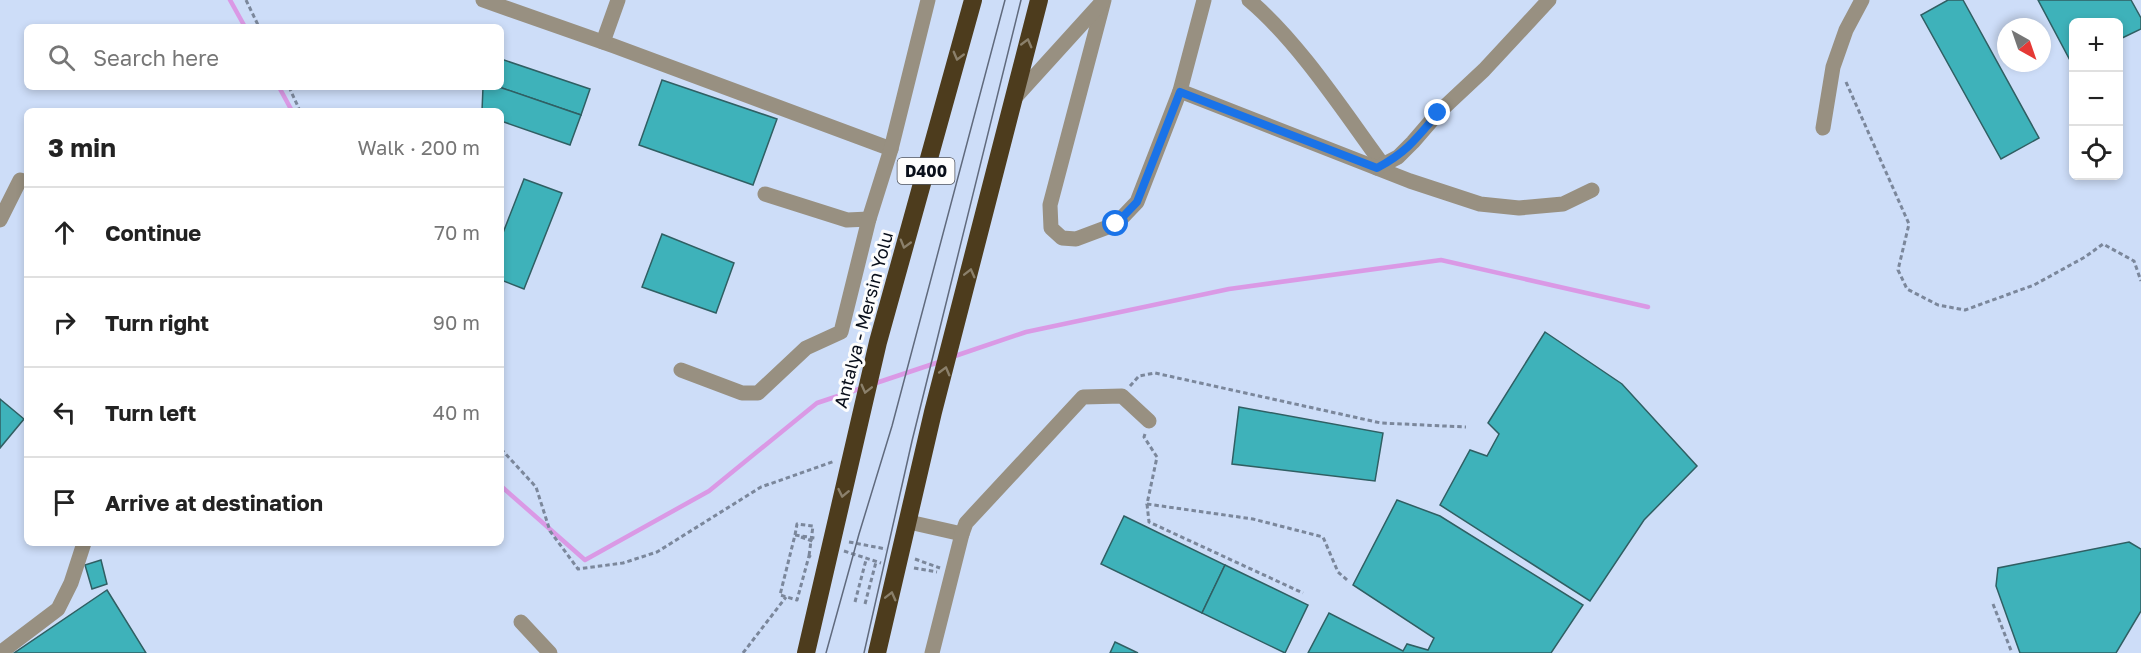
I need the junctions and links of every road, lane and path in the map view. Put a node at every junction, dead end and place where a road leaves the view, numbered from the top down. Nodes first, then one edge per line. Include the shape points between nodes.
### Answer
1 (246, 0) edge
2 (483, 0) edge
3 (618, 0) edge
4 (928, 0) edge
5 (973, 0) edge
6 (1039, 0) edge
7 (1103, 0) edge
8 (1204, 0) edge
9 (1249, 0) edge
10 (1549, 0) edge
11 (1862, 0) edge
12 (258, 24) edge
13 (603, 42) junction
14 (1836, 59) junction
15 (290, 90) edge
16 (1180, 92) junction
17 (1012, 101) junction
18 (299, 108) edge
19 (1823, 128) dead end
20 (891, 149) junction
21 (1380, 166) junction
22 (24, 181) edge
23 (1592, 190) dead end
24 (765, 194) dead end
25 (869, 219) junction
26 (0, 220) edge
27 (2141, 281) edge
28 (681, 370) dead end
29 (1122, 396) junction
30 (1149, 421) joint
31 (1466, 427) dead end
32 (504, 452) edge
33 (851, 455) junction
34 (1147, 504) junction
35 (909, 522) junction
36 (962, 534) junction
37 (795, 537) junction
38 (818, 540) dead end
39 (843, 541) dead end
40 (83, 546) edge
41 (889, 549) dead end
42 (833, 555) junction
43 (809, 556) junction
44 (909, 557) dead end
45 (866, 559) junction
46 (876, 562) junction
47 (887, 563) dead end
48 (908, 567) dead end
49 (1347, 580) dead end
50 (1303, 593) dead end
51 (786, 597) junction
52 (855, 602) dead end
53 (865, 604) dead end
54 (1993, 604) dead end
55 (521, 622) dead end
56 (806, 650) edge
57 (934, 652) edge
58 (0, 653) edge
59 (550, 653) edge
60 (743, 653) edge
61 (877, 653) edge
62 (2012, 653) edge

1 - 12 path
2 - 13 street
3 - 13 street
4 - 20 street
5 -> 33 highway, Antalya - Mersin Yolu / D400 via 878,342
17 -> 6 highway
7 - 16 street via 1050,205 1051,228 1062,238 1076,239 1116,224 1137,202
7 - 17 street
8 - 16 street
9 - 21 street via 1326,87
10 - 21 street via 1398,157
11 - 14 street
13 - 20 street
14 - 19 street
14 - 27 path via 1909,224 1898,270 1907,289 1938,305 1965,310 2034,285 2103,244 2134,261
15 - 18 path
16 - 21 street
35 -> 17 highway
20 - 25 street
21 - 23 street via 1410,181 1480,204 1520,208 1563,204
22 - 26 street via 20,180
24 - 25 street via 847,220
25 - 28 street via 842,332 806,348 758,393 742,393
29 - 30 street
29 - 31 path via 1139,376 1155,373 1381,423
29 - 36 street via 1083,397 966,523
30 - 34 path via 1144,436 1157,457
32 - 33 path via 536,487 550,531 578,569 657,552 761,487
33 -> 42 highway, Antalya - Mersin Yolu / D400
34 - 49 path via 1253,519 1323,537 1338,572
34 - 50 path via 1149,522
35 - 36 street
61 -> 35 highway
36 - 57 street
37 - 38 path
37 - 43 path via 797,524 813,526
37 - 51 path via 780,595
39 - 41 path
40 - 58 street via 58,609
42 - 43 path
42 - 45 path
42 - 56 highway, Antalya - Mersin Yolu / D400
43 - 51 path via 797,600
44 - 48 path via 940,570
45 - 46 path
45 - 52 path
46 - 47 path
46 - 53 path
51 - 60 path
54 - 62 path
55 - 59 street

